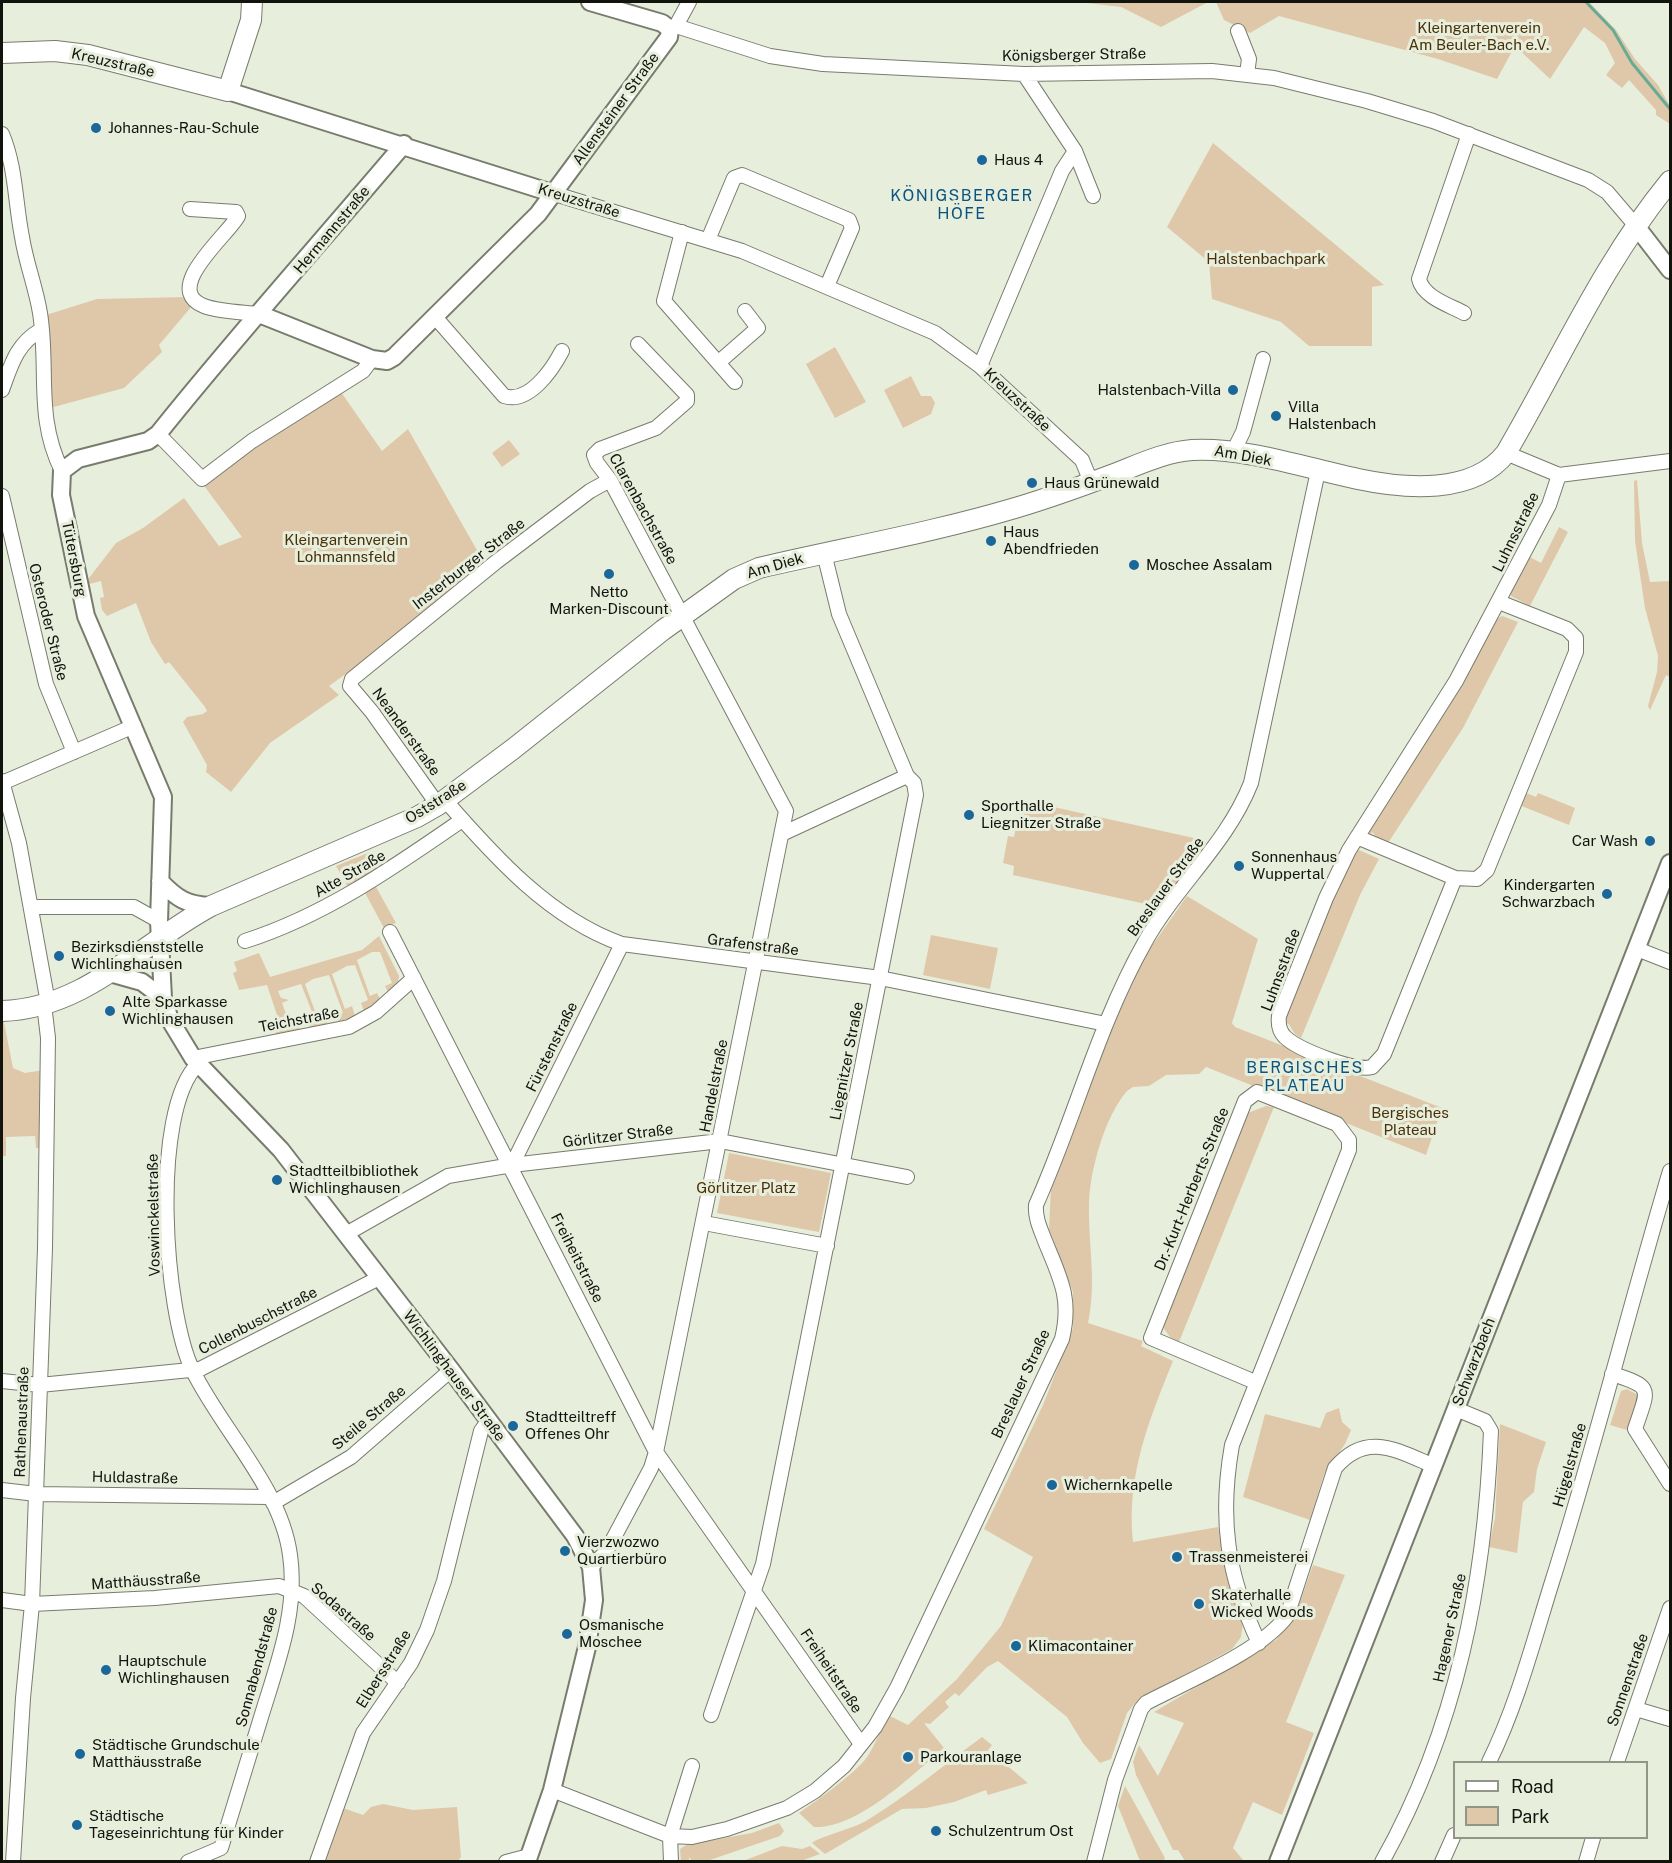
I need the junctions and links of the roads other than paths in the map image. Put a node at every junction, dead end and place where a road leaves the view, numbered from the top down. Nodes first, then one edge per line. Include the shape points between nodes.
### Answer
1 (252, 2) edge
2 (590, 2) edge
3 (689, 2) edge
4 (673, 27) junction
5 (1238, 31) dead end
6 (2, 53) edge
7 (1024, 74) junction
8 (1247, 74) junction
9 (228, 91) junction
10 (2, 134) edge
11 (1469, 134) junction
12 (404, 144) junction
13 (1075, 151) junction
14 (7, 172) edge
15 (1671, 181) edge
16 (555, 194) junction
17 (1093, 196) dead end
18 (190, 209) dead end
19 (1636, 226) junction
20 (682, 232) junction
21 (708, 240) junction
22 (1671, 270) edge
23 (826, 286) junction
24 (745, 311) dead end
25 (1464, 313) dead end
26 (259, 314) junction
27 (436, 318) junction
28 (41, 330) junction
29 (638, 344) dead end
30 (562, 351) dead end
31 (372, 359) junction
32 (1263, 359) dead end
33 (719, 362) junction
34 (980, 366) junction
35 (735, 382) dead end
36 (2, 390) edge
37 (158, 434) junction
38 (1233, 452) junction
39 (1506, 453) junction
40 (1671, 461) edge
41 (62, 471) junction
42 (1318, 471) junction
43 (1559, 475) junction
44 (610, 480) junction
45 (1091, 482) junction
46 (2, 496) edge
47 (824, 554) junction
48 (1499, 602) junction
49 (682, 617) junction
50 (352, 679) joint
51 (134, 726) junction
52 (74, 752) junction
53 (907, 776) junction
54 (2, 782) edge
55 (441, 802) junction
56 (462, 820) junction
57 (784, 833) junction
58 (1357, 837) junction
59 (1671, 863) edge
60 (1455, 878) junction
61 (160, 881) junction
62 (211, 906) junction
63 (31, 907) junction
64 (159, 929) junction
65 (390, 932) dead end
66 (245, 941) dead end
67 (622, 944) junction
68 (1636, 949) junction
69 (755, 962) junction
70 (1671, 962) edge
71 (110, 973) junction
72 (414, 978) junction
73 (880, 978) junction
74 (163, 998) junction
75 (46, 1004) junction
76 (2, 1011) edge
77 (1106, 1024) junction
78 (196, 1061) junction
79 (720, 1141) junction
80 (843, 1164) junction
81 (512, 1165) junction
82 (1671, 1171) edge
83 (907, 1177) dead end
84 (704, 1223) junction
85 (346, 1234) junction
86 (827, 1245) junction
87 (379, 1278) junction
88 (451, 1370) junction
89 (192, 1371) junction
90 (1612, 1374) junction
91 (2, 1381) edge
92 (1255, 1382) junction
93 (40, 1385) junction
94 (1456, 1409) junction
95 (488, 1421) junction
96 (656, 1452) junction
97 (1434, 1467) junction
98 (1671, 1484) edge
99 (2, 1490) edge
100 (36, 1494) junction
101 (271, 1500) junction
102 (591, 1567) junction
103 (754, 1587) junction
104 (292, 1591) junction
105 (2, 1600) edge
106 (32, 1604) junction
107 (1671, 1608) edge
108 (1259, 1643) junction
109 (398, 1683) junction
110 (1636, 1709) junction
111 (711, 1715) dead end
112 (1671, 1719) edge
113 (861, 1744) junction
114 (1489, 1761) edge
115 (1617, 1761) edge
116 (692, 1766) dead end
117 (552, 1790) junction
118 (8, 1828) edge
119 (670, 1836) junction
120 (1453, 1839) edge
121 (1593, 1839) edge
122 (214, 1858) edge
123 (528, 1859) edge
124 (13, 1862) edge
125 (188, 1862) edge
126 (317, 1862) edge
127 (506, 1862) edge
128 (671, 1862) edge
129 (1094, 1862) edge
130 (1278, 1862) edge
131 (1382, 1862) edge
132 (1442, 1862) edge
133 (1586, 1862) edge

1 - 9 main road via 251,20
2 - 4 street
3 - 4 street, Allensteiner Straße
4 - 7 street, Königsberger Straße via 770,56 823,64
4 - 16 street, Allensteiner Straße
5 - 8 street via 1249,59
6 - 9 main road, Kreuzstraße via 55,51 88,56
7 - 8 street, Königsberger Straße via 1184,70
7 - 13 street
8 - 11 street, Königsberger Straße via 1367,101
9 - 12 street, Kreuzstraße
10 - 14 street, Tütersburg
11 - 19 street, Königsberger Straße via 1599,186
11 - 25 street via 1419,279 1421,288
12 - 16 street, Kreuzstraße
12 - 26 street, Hermannstraße
13 - 17 street
13 - 34 street via 1062,171
14 - 28 street, Tütersburg
15 - 19 main road, Am Diek
16 - 20 street, Kreuzstraße
16 - 27 street, Allensteiner Straße
18 - 26 street via 236,212 238,216 195,269 191,286 195,300 204,306
19 - 22 street
19 - 39 main road, Am Diek via 1581,313
20 - 21 street, Kreuzstraße
20 - 33 street via 664,301
21 - 23 street, Kreuzstraße
21 - 23 street via 734,178 742,175 849,220 852,228
23 - 34 street, Kreuzstraße via 935,333
24 - 33 street via 758,328
26 - 31 street
26 - 37 street, Hermannstraße via 223,352
27 - 30 street via 504,396 511,398 526,393 551,371
27 - 31 street, Allensteiner Straße via 387,362
28 - 36 street via 31,335 15,354
28 - 41 street, Tütersburg via 44,416
29 - 44 street, Clarenbachstraße via 688,398 656,428 596,451 597,463
31 - 37 street, Allensteiner Straße via 363,371 252,441 202,479
32 - 38 street via 1243,432
33 - 35 street
34 - 45 street, Kreuzstraße via 1082,460
37 - 41 street, Hermannstraße via 148,441 78,459
38 - 42 main road, Am Diek
38 - 45 main road, Am Diek via 1177,452
39 - 42 main road, Am Diek via 1489,471 1461,482 1383,483
39 - 43 street
40 - 43 street
41 - 51 street, Tütersburg via 61,495 86,616
42 - 77 street, Breslauer Straße via 1251,783 1221,839 1146,940
43 - 48 street, Luhnsstraße via 1549,505
44 - 49 street, Clarenbachstraße
44 - 50 street, Insterburger Straße via 496,562
45 - 47 main road, Am Diek via 971,521
46 - 52 street, Osteroder Straße via 46,684
47 - 49 main road, Am Diek via 751,570
47 - 53 street, Liegnitzer Straße via 839,614
48 - 58 street, Luhnsstraße via 1456,681
48 - 60 street via 1567,629 1578,645 1487,870 1477,879
49 - 55 main road, Oststraße
49 - 57 street, Handelstraße via 786,811
50 - 55 street, Neanderstraße via 350,686
51 - 52 street
51 - 61 street, Tütersburg via 164,797
52 - 54 street
53 - 57 street
53 - 73 street, Liegnitzer Straße via 914,783 916,795
54 - 63 street, Rathenaustraße
55 - 56 street, Grafenstraße
55 - 62 main road, Oststraße via 417,817
56 - 66 street, Alte Straße via 360,888
56 - 67 street, Grafenstraße via 501,864 593,933
57 - 69 street, Handelstraße
58 - 60 street
58 - 60 street, Luhnsstraße via 1326,898 1281,1009 1280,1029 1298,1045 1355,1068 1379,1062
59 - 68 street, Schwarzbach
61 - 62 street via 190,905
61 - 64 street, Tütersburg
62 - 64 main road, Oststraße
63 - 64 street via 134,907
63 - 75 street, Rathenaustraße
64 - 71 main road, Oststraße
64 - 74 street, Wichlinghauser Straße
65 - 72 street, Freiheitstraße
67 - 69 street, Grafenstraße
67 - 81 street, Fürstenstraße
68 - 70 street
68 - 94 street, Schwarzbach
69 - 73 street, Grafenstraße
69 - 79 street, Handelstraße
71 - 74 street via 142,982
71 - 75 main road, Oststraße
72 - 78 street, Teichstraße via 376,1012 349,1027
72 - 81 street, Freiheitstraße
73 - 77 street, Grafenstraße
73 - 80 street, Liegnitzer Straße
74 - 78 street, Wichlinghauser Straße via 170,1020
75 - 76 main road, Oststraße
75 - 93 street, Rathenaustraße via 48,1138
77 - 113 street, Breslauer Straße via 1036,1205 1037,1221 1066,1295 1062,1339 897,1688
78 - 85 street, Wichlinghauser Straße via 281,1150
78 - 89 street, Voswinckelstraße via 185,1080 168,1160 173,1290
79 - 80 street, Görlitzer Straße
79 - 81 street, Görlitzer Straße
79 - 84 street, Handelstraße
80 - 83 street, Görlitzer Straße
80 - 86 street, Liegnitzer Straße
81 - 85 street, Görlitzer Straße via 448,1176
81 - 96 street, Freiheitstraße
82 - 90 street, Hügelstraße
84 - 86 street
84 - 96 street, Handelstraße
85 - 87 street, Wichlinghauser Straße
86 - 103 street, Liegnitzer Straße via 763,1564
87 - 88 street, Wichlinghauser Straße
87 - 89 street, Collenbuschstraße
88 - 95 street, Wichlinghauser Straße
88 - 101 street, Steile Straße via 351,1456
89 - 93 street, Collenbuschstraße
89 - 101 street, Sonnabendstraße
90 - 98 street via 1644,1387 1646,1395 1635,1429
90 - 114 street, Hügelstraße via 1591,1457 1509,1721
91 - 93 street, Collenbuschstraße
92 - 92 street, Dr.-Kurt-Herberts-Straße via 1348,1150 1348,1140 1337,1124 1257,1092 1245,1101 1151,1338
92 - 108 street, Dr.-Kurt-Herberts-Straße via 1232,1445 1224,1515 1235,1584
93 - 100 street, Rathenaustraße
94 - 97 street, Schwarzbach
94 - 131 street, Hagener Straße via 1485,1421 1491,1431 1479,1571 1449,1707 1419,1790
95 - 102 street, Wichlinghauser Straße via 575,1536
95 - 109 street, Elbersstraße via 481,1431 438,1603
96 - 102 street, Handelstraße via 607,1549
96 - 103 street, Freiheitstraße
97 - 108 street via 1377,1445 1361,1447 1343,1458 1335,1468 1287,1616 1278,1629
97 - 130 street, Schwarzbach
99 - 100 street, Huldastraße
100 - 101 street, Huldastraße
100 - 106 street, Rathenaustraße
101 - 104 street, Sonnabendstraße via 285,1529
102 - 117 street, Wichlinghauser Straße via 592,1622
103 - 111 street
103 - 113 street, Freiheitstraße
104 - 106 street, Matthäusstraße via 279,1586
104 - 109 street, Sodastraße via 304,1596
104 - 122 street, Sonnabendstraße via 286,1633 221,1848
105 - 106 street, Matthäusstraße
106 - 118 street, Rathenaustraße
107 - 110 street, Sonnenstraße
108 - 129 street via 1146,1703 1108,1800
109 - 126 street, Elbersstraße via 363,1733
110 - 112 street
110 - 115 street, Sonnenstraße
113 - 119 street, Breslauer Straße via 837,1772 787,1808 728,1829 692,1837
116 - 119 street
117 - 119 street, Breslauer Straße
117 - 123 street, Wichlinghauser Straße
118 - 124 street, Rathenaustraße
119 - 128 street
120 - 132 street
121 - 133 street
122 - 125 street, Sonnabendstraße
123 - 127 street

